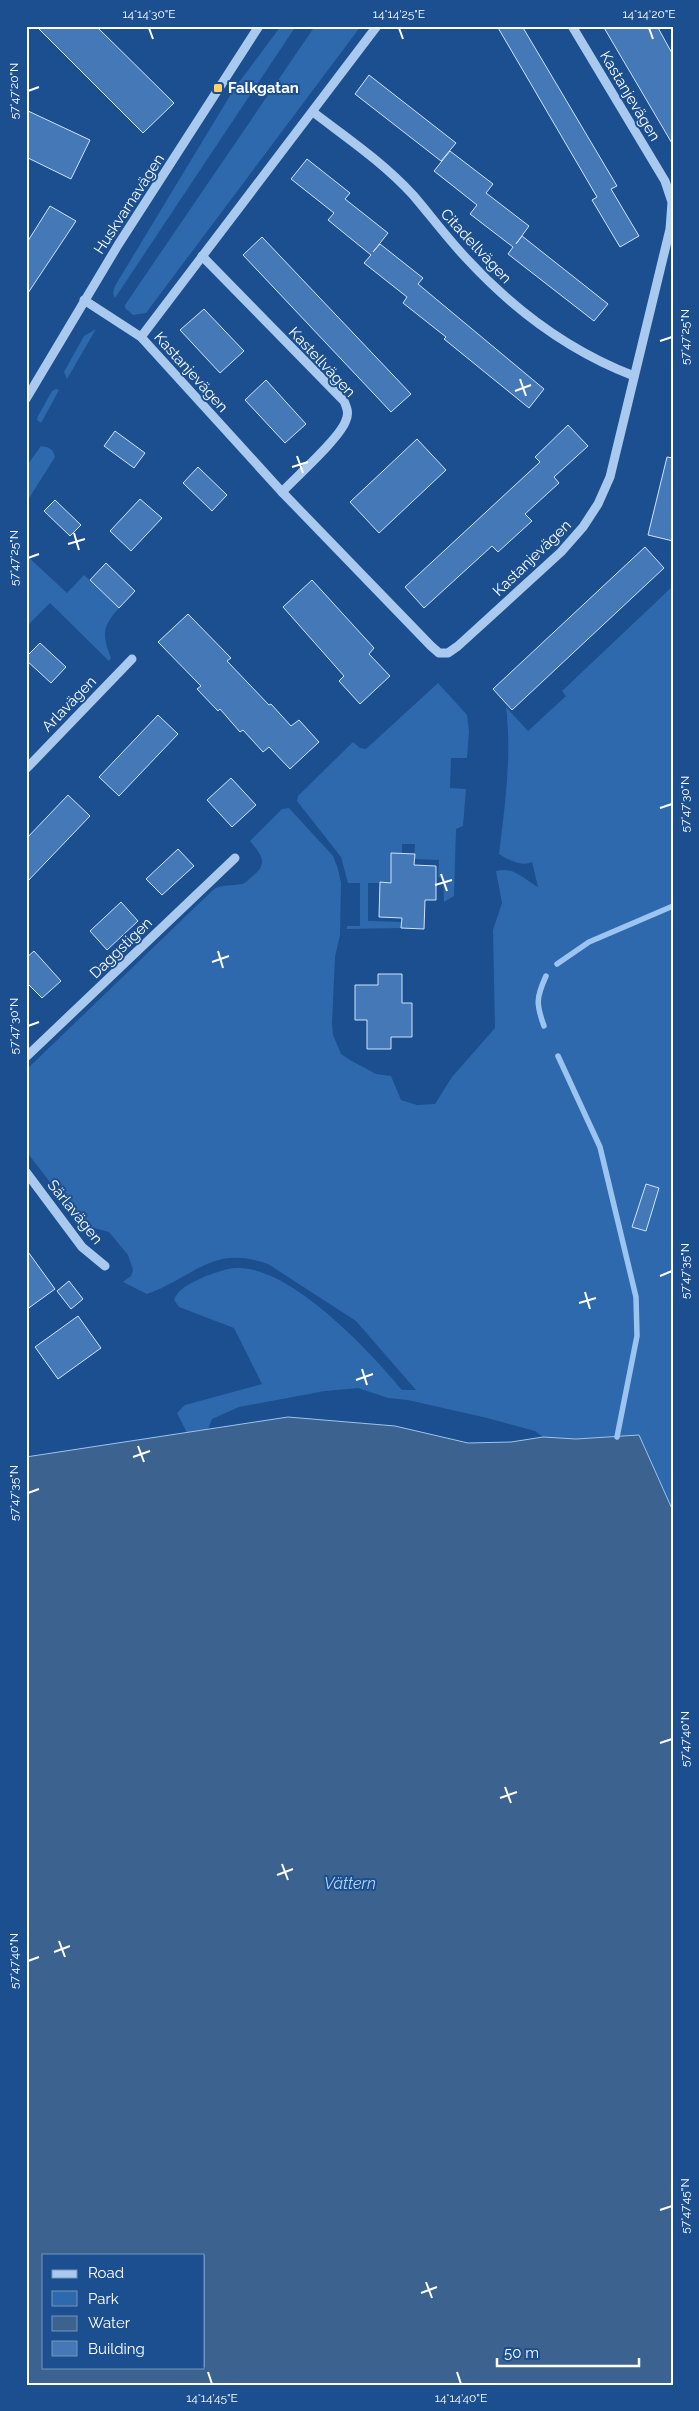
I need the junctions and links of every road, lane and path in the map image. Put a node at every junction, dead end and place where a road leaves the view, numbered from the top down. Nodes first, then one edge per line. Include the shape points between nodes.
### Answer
1 (259, 26) edge
2 (377, 26) edge
3 (572, 26) edge
4 (313, 112) junction
5 (202, 256) junction
6 (84, 300) junction
7 (141, 337) junction
8 (634, 376) junction
9 (26, 399) edge
10 (282, 492) junction
11 (132, 658) dead end
12 (26, 769) edge
13 (235, 858) dead end
14 (26, 1057) edge
15 (26, 1172) edge
16 (105, 1266) dead end

1 - 6 street, Huskvarnavägen
2 - 4 street, Kastanjevägen
3 - 8 street, Kastanjevägen via 665,181 672,202 670,229
4 - 5 street, Kastanjevägen
4 - 8 street, Citadellvägen via 412,194 480,273 533,321 581,352
5 - 7 street, Kastanjevägen
5 - 10 street, Kastellvägen via 344,401 348,410 346,422 335,436
6 - 7 street, Kastanjevägen
6 - 9 street, Huskvarnavägen
7 - 10 street, Kastanjevägen
8 - 10 street, Kastanjevägen via 610,478 583,527 561,552 448,653 439,653 431,646
11 - 12 street, Arlavägen
13 - 14 street, Daggstigen
15 - 16 street, Särlavägen via 82,1247

